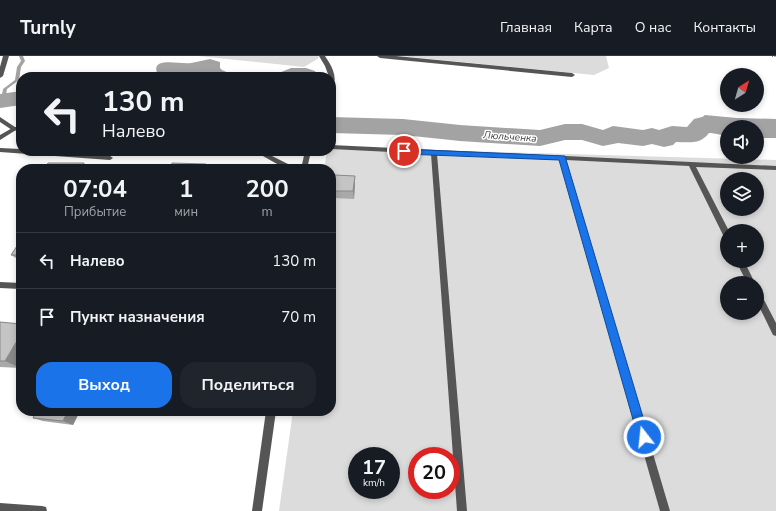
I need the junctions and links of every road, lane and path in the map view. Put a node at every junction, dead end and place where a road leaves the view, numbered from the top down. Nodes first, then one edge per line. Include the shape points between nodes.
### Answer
1 (6, 56) edge
2 (322, 56) edge
3 (380, 56) edge
4 (772, 56) edge
5 (776, 56) edge
6 (330, 72) edge
7 (572, 75) dead end
8 (0, 76) edge
9 (0, 120) edge
10 (14, 129) joint
11 (0, 138) edge
12 (336, 147) edge
13 (0, 150) edge
14 (16, 151) edge
15 (434, 153) junction
16 (82, 156) edge
17 (267, 156) edge
18 (110, 158) dead end
19 (562, 158) junction
20 (691, 163) junction
21 (282, 164) edge
22 (776, 168) edge
23 (722, 224) edge
24 (0, 285) edge
25 (16, 286) edge
26 (764, 308) edge
27 (776, 332) edge
28 (270, 416) edge
29 (0, 508) edge
30 (42, 511) edge
31 (257, 511) edge
32 (462, 511) edge
33 (665, 511) edge

1 - 8 street
2 - 6 street
3 - 7 street
4 - 5 path
9 - 10 street
10 - 11 street
12 - 15 street
13 - 14 street
15 - 19 street
15 - 32 street
16 - 18 street
17 - 21 street
19 - 20 street
19 - 33 street
20 - 22 street
20 - 23 street
24 - 25 street
26 - 27 street
28 - 31 street
29 - 30 street

